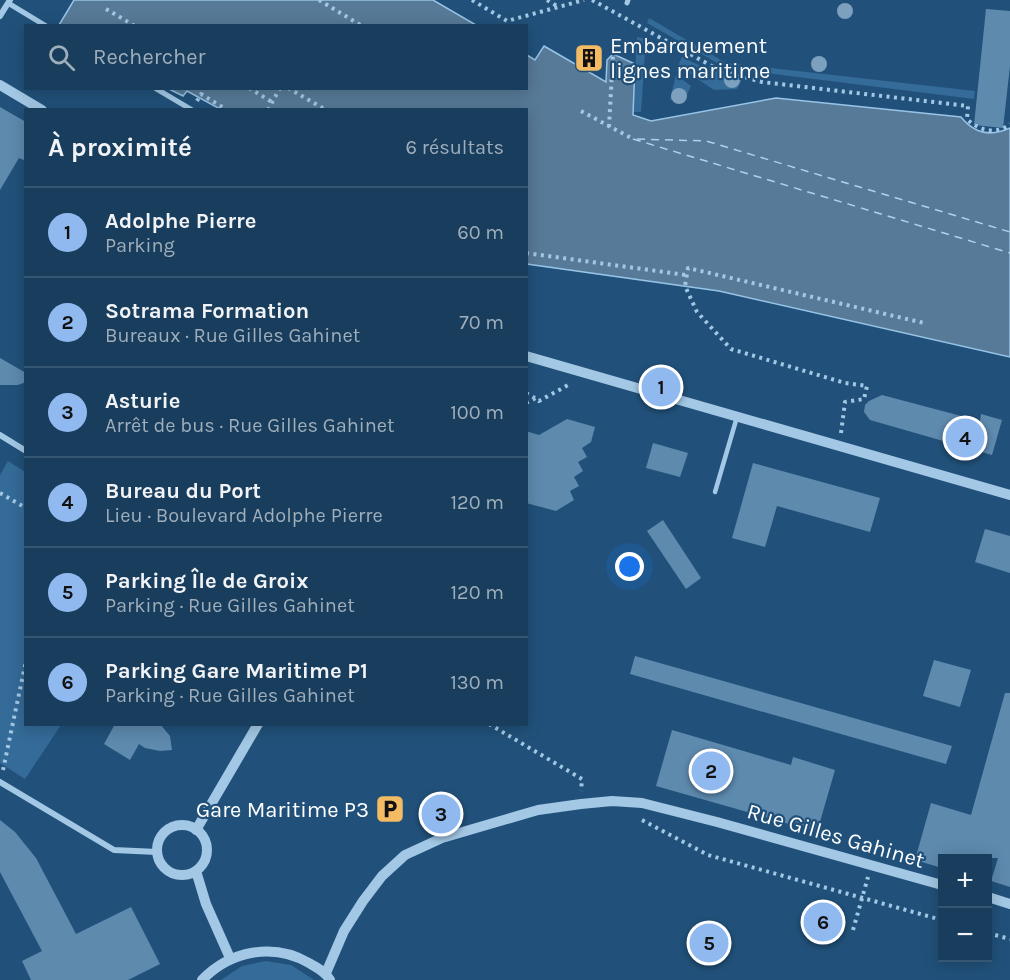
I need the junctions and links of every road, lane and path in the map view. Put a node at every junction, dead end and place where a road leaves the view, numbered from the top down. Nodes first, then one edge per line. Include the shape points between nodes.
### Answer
1 (318, 0) edge
2 (472, 0) edge
3 (547, 0) edge
4 (584, 0) edge
5 (592, 0) edge
6 (9, 2) edge
7 (558, 7) junction
8 (106, 9) dead end
9 (0, 16) edge
10 (43, 24) edge
11 (132, 24) edge
12 (359, 24) edge
13 (613, 54) dead end
14 (0, 86) edge
15 (158, 90) edge
16 (252, 90) edge
17 (279, 90) edge
18 (291, 90) edge
19 (199, 97) dead end
20 (272, 102) junction
21 (38, 108) edge
22 (189, 108) edge
23 (224, 108) edge
24 (269, 108) edge
25 (323, 108) edge
26 (581, 111) dead end
27 (1010, 124) edge
28 (609, 127) junction
29 (633, 139) dead end
30 (528, 254) edge
31 (687, 275) junction
32 (924, 323) dead end
33 (528, 357) edge
34 (580, 371) junction
35 (528, 394) edge
36 (536, 398) junction
37 (528, 402) edge
38 (736, 417) junction
39 (0, 435) edge
40 (840, 447) junction
41 (24, 450) edge
42 (715, 492) dead end
43 (0, 493) edge
44 (1010, 495) edge
45 (24, 507) edge
46 (24, 671) edge
47 (257, 726) edge
48 (492, 726) edge
49 (0, 782) edge
50 (642, 803) junction
51 (580, 804) junction
52 (435, 818) dead end
53 (196, 830) junction
54 (442, 838) junction
55 (157, 852) junction
56 (871, 865) junction
57 (196, 872) junction
58 (938, 884) edge
59 (862, 898) junction
60 (992, 899) edge
61 (1010, 904) edge
62 (938, 919) edge
63 (853, 930) dead end
64 (992, 934) edge
65 (1010, 939) edge
66 (230, 958) junction
67 (328, 977) edge
68 (202, 980) edge

1 - 12 path
2 - 7 path via 507,21
3 - 7 path
4 - 7 path
5 - 27 path via 719,70 762,82 968,106 967,119 988,131
6 - 9 street
6 - 10 street
8 - 11 path
13 - 28 path
14 - 21 street
15 - 22 street
16 - 20 path
17 - 20 path
18 - 25 path
19 - 23 path via 201,94
20 - 24 path
26 - 28 path
28 - 29 path
30 - 31 path
31 - 32 path via 688,268
31 - 40 path via 685,286 697,312 730,349 867,387 864,399 844,402
33 - 34 street
34 - 36 path via 576,380 538,401
34 - 38 street
35 - 36 path
36 - 37 path
38 - 40 street
38 - 42 lane
39 - 41 street
40 - 44 street
43 - 45 path
46 - 49 path
47 - 53 street
48 - 51 path via 582,778
49 - 55 street via 114,850
50 - 51 street, Rue Gilles Gahinet
50 - 56 street, Rue Gilles Gahinet
50 - 59 path via 639,818 708,855
51 - 54 street, Rue Gilles Gahinet via 538,810
52 - 54 lane
53 - 55 street via 183,825 169,829 159,839
53 - 57 street via 205,841 207,854
54 - 67 street, Rue Gilles Gahinet via 405,855 382,876 344,931
55 - 57 street via 161,865 171,873 183,876
56 - 58 street, Rue Gilles Gahinet
56 - 59 path
57 - 66 street
59 - 62 path
59 - 63 path
60 - 61 street
64 - 65 path
66 - 67 street via 256,951 285,953 304,960
66 - 68 street

